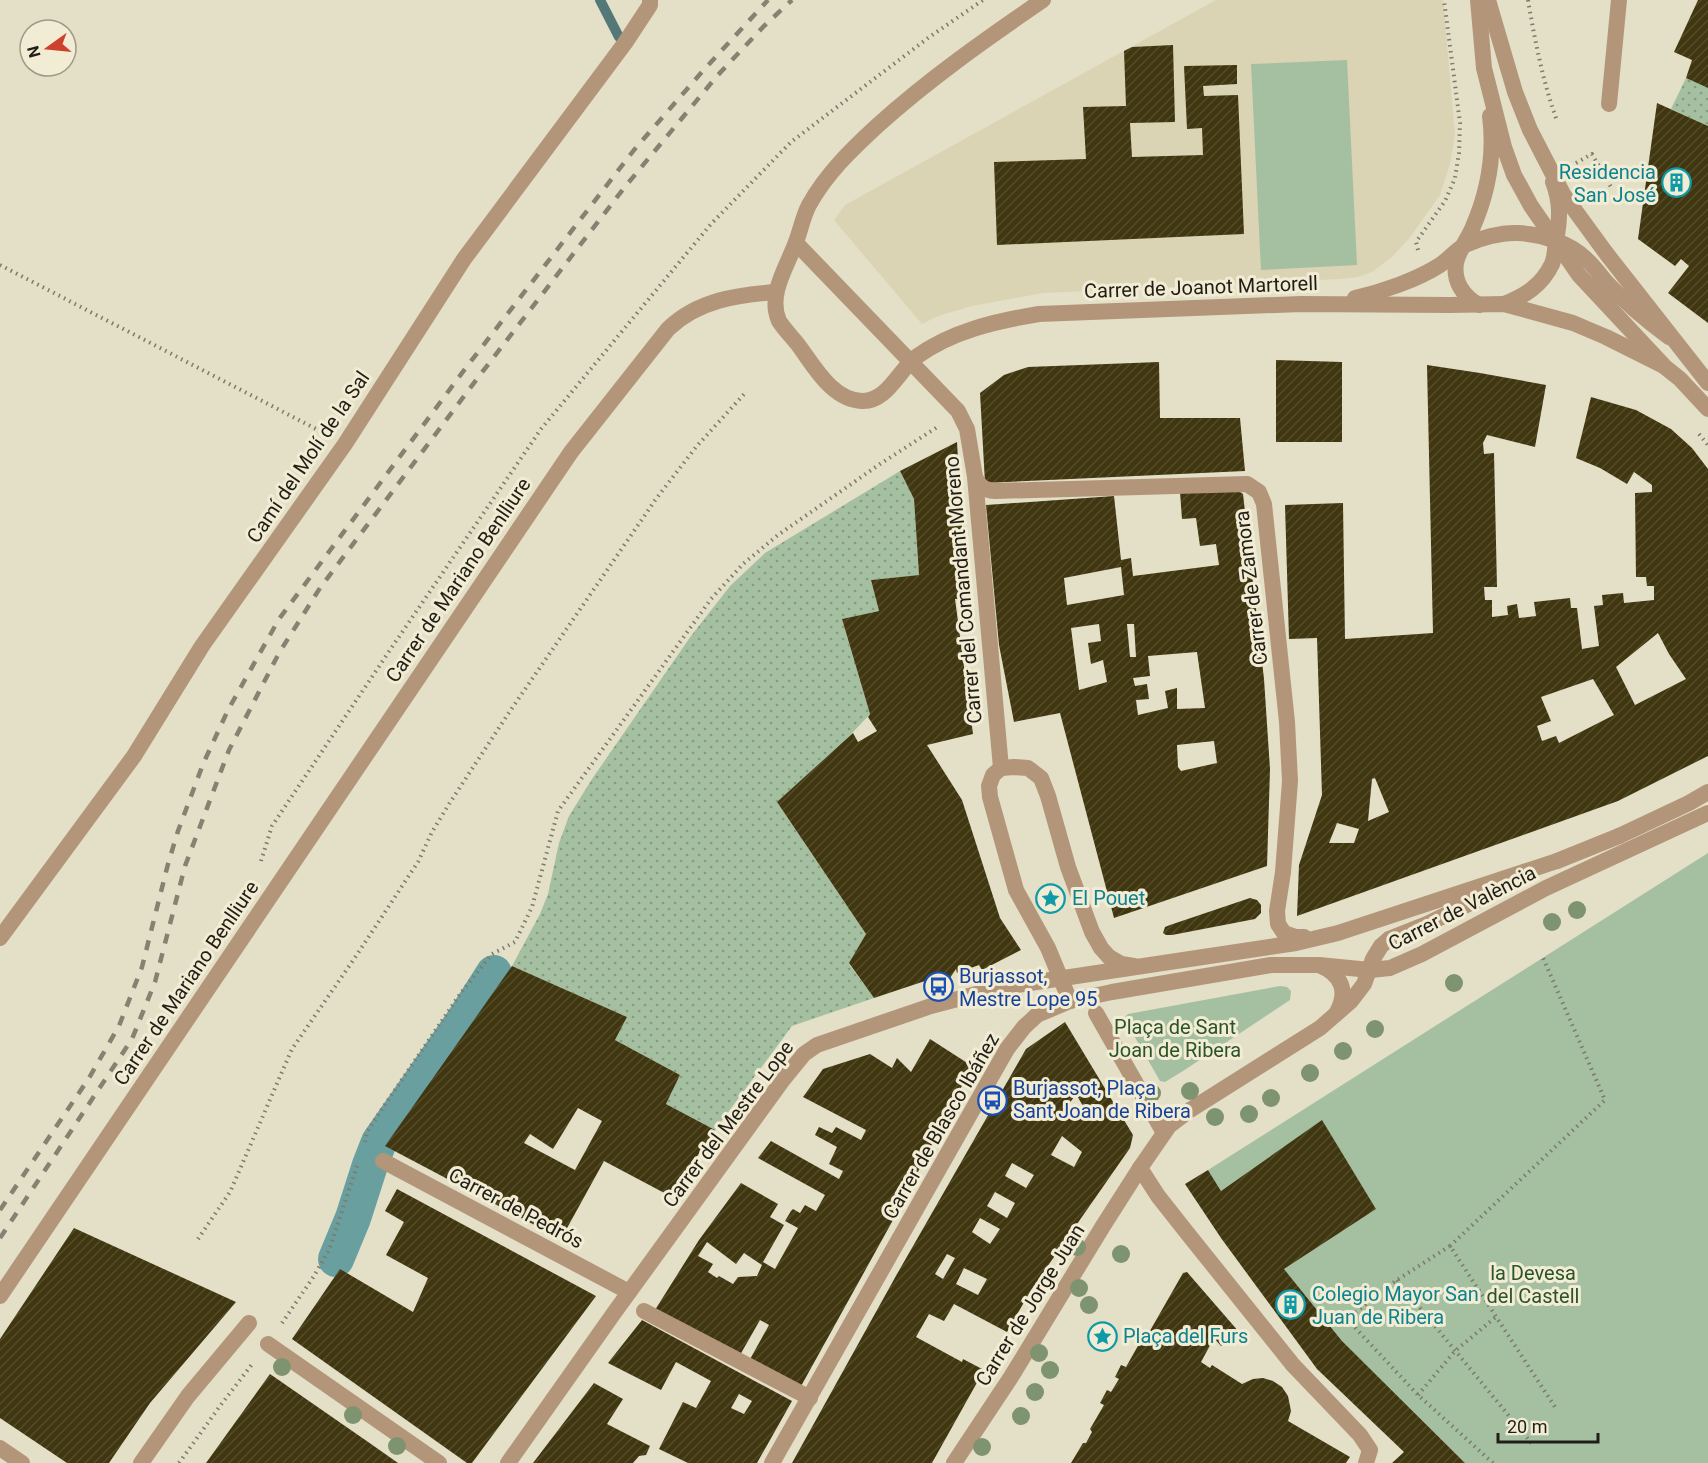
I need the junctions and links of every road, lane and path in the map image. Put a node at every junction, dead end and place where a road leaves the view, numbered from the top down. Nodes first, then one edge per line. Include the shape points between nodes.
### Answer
1 (650, 0) edge
2 (1043, 0) edge
3 (1444, 0) edge
4 (1478, 0) edge
5 (1488, 0) edge
6 (1527, 0) edge
7 (1619, 0) edge
8 (1484, 68) junction
9 (1609, 104) dead end
10 (1558, 124) dead end
11 (1546, 163) junction
12 (1573, 165) dead end
13 (1611, 187) dead end
14 (1556, 242) junction
15 (796, 243) junction
16 (1464, 246) junction
17 (0, 266) edge
18 (1426, 272) junction
19 (776, 292) junction
20 (1315, 304) junction
21 (1479, 304) junction
22 (1504, 304) junction
23 (1673, 341) junction
24 (911, 361) junction
25 (1665, 367) junction
26 (1708, 383) edge
27 (746, 392) dead end
28 (1708, 409) edge
29 (958, 411) junction
30 (1694, 428) dead end
31 (345, 444) junction
32 (1708, 444) edge
33 (975, 477) junction
34 (1001, 768) junction
35 (1708, 792) edge
36 (1708, 813) edge
37 (1557, 861) junction
38 (1277, 911) junction
39 (1320, 937) junction
40 (0, 938) edge
41 (1276, 946) junction
42 (1199, 957) joint
43 (1543, 958) dead end
44 (1319, 965) junction
45 (1138, 967) junction
46 (1243, 970) junction
47 (1370, 970) junction
48 (1062, 978) junction
49 (1070, 1002) junction
50 (1096, 1013) dead end
51 (1336, 1014) junction
52 (1164, 1133) junction
53 (363, 1148) dead end
54 (361, 1156) dead end
55 (383, 1161) dead end
56 (1140, 1168) junction
57 (198, 1239) dead end
58 (1450, 1246) junction
59 (1397, 1280) junction
60 (629, 1292) junction
61 (0, 1296) edge
62 (644, 1311) dead end
63 (1497, 1316) junction
64 (249, 1323) dead end
65 (268, 1344) junction
66 (1455, 1351) junction
67 (1418, 1395) junction
68 (810, 1398) junction
69 (1555, 1407) dead end
70 (1533, 1445) dead end
71 (0, 1448) edge
72 (1368, 1456) edge
73 (22, 1463) edge
74 (141, 1463) edge
75 (179, 1463) edge
76 (439, 1463) edge
77 (508, 1463) edge
78 (772, 1463) edge
79 (954, 1463) edge
80 (1492, 1463) edge

1 - 31 street, Camí del Molí de la Sal via 625,43 464,259
2 - 15 street via 945,69 859,142 808,206
3 - 18 path via 1460,123 1459,153 1455,178 1445,201 1416,242
4 - 8 street
5 - 11 street via 1515,92
6 - 10 path
7 - 9 street
8 - 14 street via 1514,175
8 - 16 street via 1493,136 1491,165 1486,190
11 - 14 street, Carrer de Joanot Martorell via 1560,208
11 - 23 street via 1579,218
12 - 13 path via 1592,154
14 - 16 street via 1518,233 1500,234
14 - 22 street, Carrer de Joanot Martorell via 1553,262 1544,276 1531,291
14 - 23 street via 1586,258 1627,303
14 - 25 street via 1579,275
15 - 19 street
15 - 24 street
16 - 18 street
16 - 21 street via 1456,263 1457,276 1462,292
17 - 31 path
18 - 20 street via 1373,294
19 - 24 street, Carrer de Joanot Martorell via 779,321 825,381 849,398 862,401 877,397
19 - 61 street, Carrer de Mariano Benlliure via 728,298 680,317 570,452
20 - 21 street, Carrer de Joanot Martorell
20 - 24 street, Carrer de Joanot Martorell via 1039,314 974,328 931,346
21 - 22 street, Carrer de Joanot Martorell
22 - 25 street, Carrer de Joanot Martorell via 1573,323
23 - 26 street
24 - 29 street
25 - 28 street, Carrer de Joanot Martorell
27 - 57 path via 656,499 475,764 418,862 292,1049 230,1192
29 - 33 street, Carrer del Comandant Moreno via 967,429
29 - 53 path via 778,536 742,564 711,598 558,811 520,935 492,954 460,994 367,1132
30 - 32 path
31 - 40 street, Camí del Molí de la Sal via 202,646 135,756
33 - 34 street, Carrer del Comandant Moreno
33 - 38 street, Carrer de Zamora via 986,490 995,491 1247,484 1259,492 1264,504 1290,781
34 - 45 street via 1028,768 1041,778 1092,932 1109,957
34 - 48 street via 993,775 990,797 1016,890
35 - 37 street, Carrer de València via 1619,836
36 - 47 street, Carrer de València via 1546,888 1412,959 1390,968
37 - 39 street, Carrer de València
37 - 47 street, Carrer de València via 1389,939 1373,958
38 - 39 street via 1284,933
38 - 41 street
39 - 41 street, Carrer de València
41 - 42 street, Carrer de València
41 - 46 street via 1272,956
42 - 45 street, Carrer del Mestre Lope
43 - 58 path via 1605,1100
44 - 46 street, Carrer de Blasco Ibáñez via 1271,965
44 - 47 street, Carrer de Blasco Ibáñez
44 - 51 street via 1338,977 1343,997
45 - 48 street, Carrer del Mestre Lope
46 - 49 street, Carrer de Blasco Ibáñez
47 - 51 street via 1351,1001
48 - 49 street
48 - 60 street, Carrer del Mestre Lope via 1003,987 931,1006 832,1039 804,1054
49 - 68 street, Carrer de Blasco Ibáñez via 1037,1015 1007,1049
50 - 52 street
51 - 52 street via 1190,1110
52 - 56 street
54 - 65 path via 329,1250
55 - 60 street, Carrer de Pedrós
56 - 72 street via 1293,1365 1360,1434
56 - 79 street, Carrer de Jorge Juan
58 - 59 path
58 - 63 path
59 - 66 path
59 - 67 path via 1347,1319
60 - 77 street, Carrer del Mestre Lope
62 - 68 street
63 - 66 path
63 - 69 path
64 - 74 street via 188,1396
65 - 75 path
65 - 76 street
66 - 67 path
66 - 70 path
67 - 80 path
68 - 78 street, Carrer de Blasco Ibáñez
71 - 73 street

